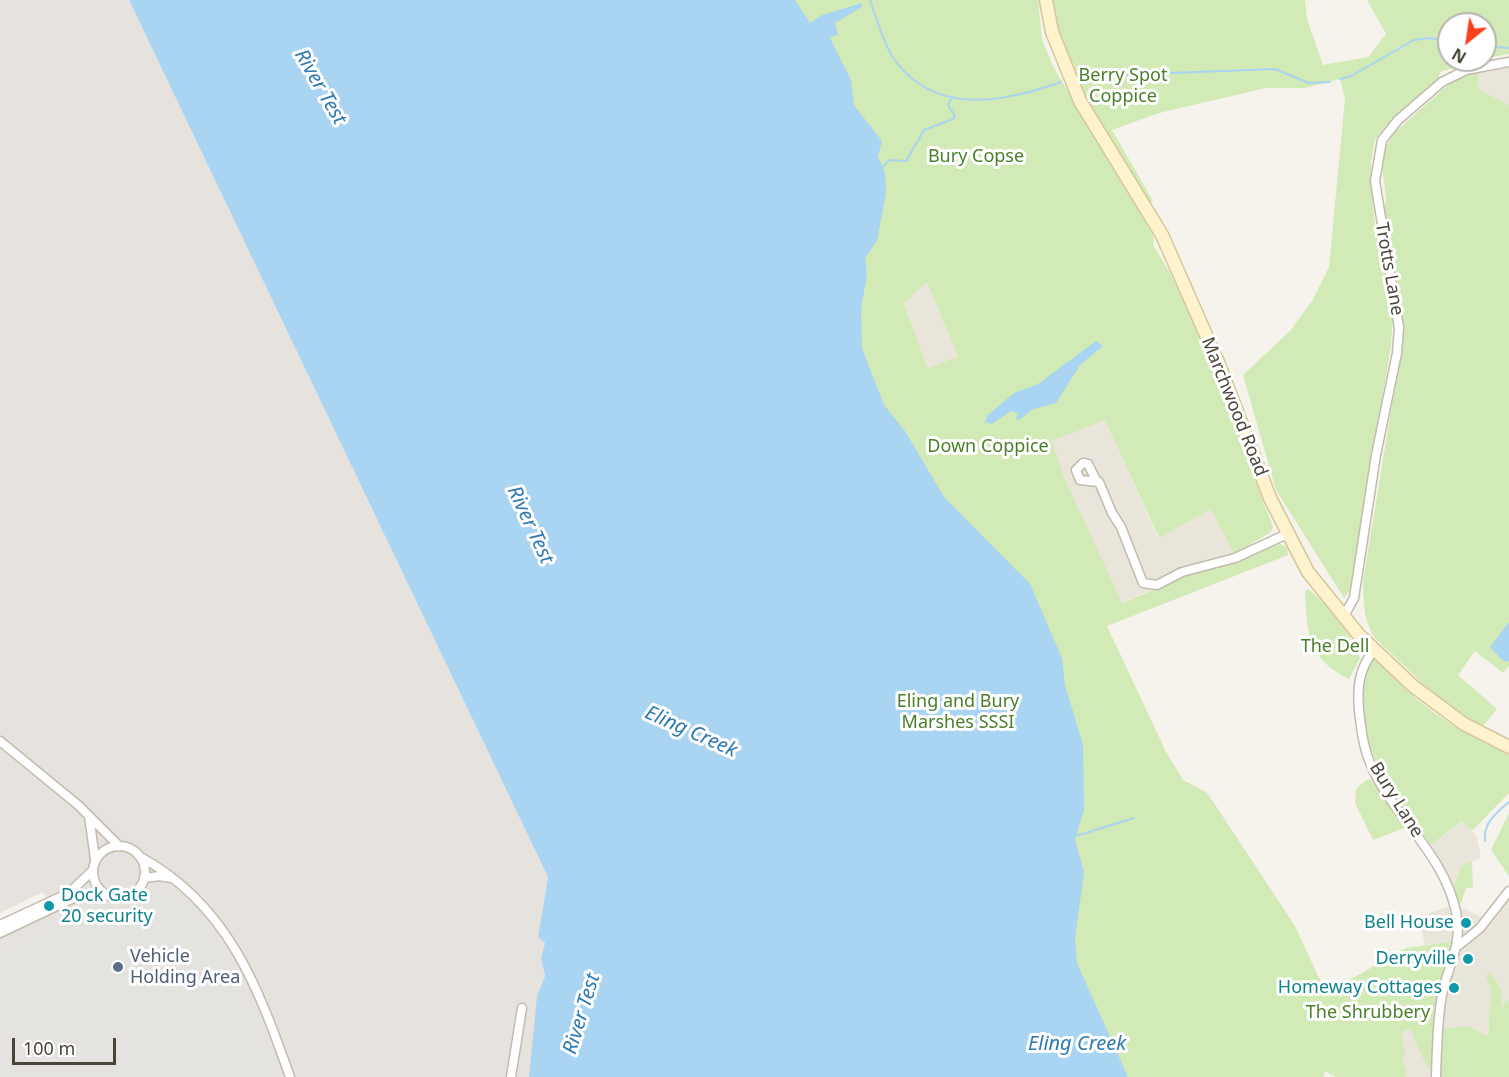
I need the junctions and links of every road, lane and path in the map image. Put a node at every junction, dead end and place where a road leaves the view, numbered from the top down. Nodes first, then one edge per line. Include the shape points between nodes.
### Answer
1 (1046, 0) edge
2 (1509, 62) edge
3 (1096, 480) dead end
4 (1287, 534) junction
5 (1343, 618) junction
6 (1374, 650) junction
7 (0, 741) edge
8 (1509, 747) edge
9 (89, 816) junction
10 (119, 846) junction
11 (140, 856) junction
12 (96, 859) junction
13 (92, 870) junction
14 (145, 878) junction
15 (172, 878) junction
16 (1509, 891) edge
17 (105, 895) junction
18 (0, 925) edge
19 (0, 933) edge
20 (1458, 946) junction
21 (522, 1008) dead end
22 (290, 1077) edge
23 (512, 1077) edge
24 (1436, 1077) edge

1 - 4 street, Marchwood Road via 1052,32 1080,101 1162,235
2 - 5 street, Trotts Lane via 1466,70 1442,82 1398,120 1382,140 1376,181 1397,304 1397,353 1376,455 1354,598
3 - 4 street via 1121,526 1143,583 1157,585 1182,572 1235,558
4 - 5 street, Marchwood Road via 1308,572
5 - 6 street, Marchwood Road
6 - 8 street, Marchwood Road via 1436,706
6 - 20 street, Bury Lane via 1358,679 1365,747 1376,773 1450,890
7 - 9 street
9 - 10 street
9 - 12 street
10 - 11 street
10 - 12 street via 106,849
11 - 14 street
11 - 15 street
12 - 13 street
13 - 17 street via 95,885
13 - 18 street via 69,893
14 - 15 street
14 - 17 street via 138,891 126,898
15 - 22 street via 202,904 241,957 264,1002
16 - 20 street via 1480,928
17 - 19 street via 76,897
20 - 24 street via 1442,998
21 - 23 street

